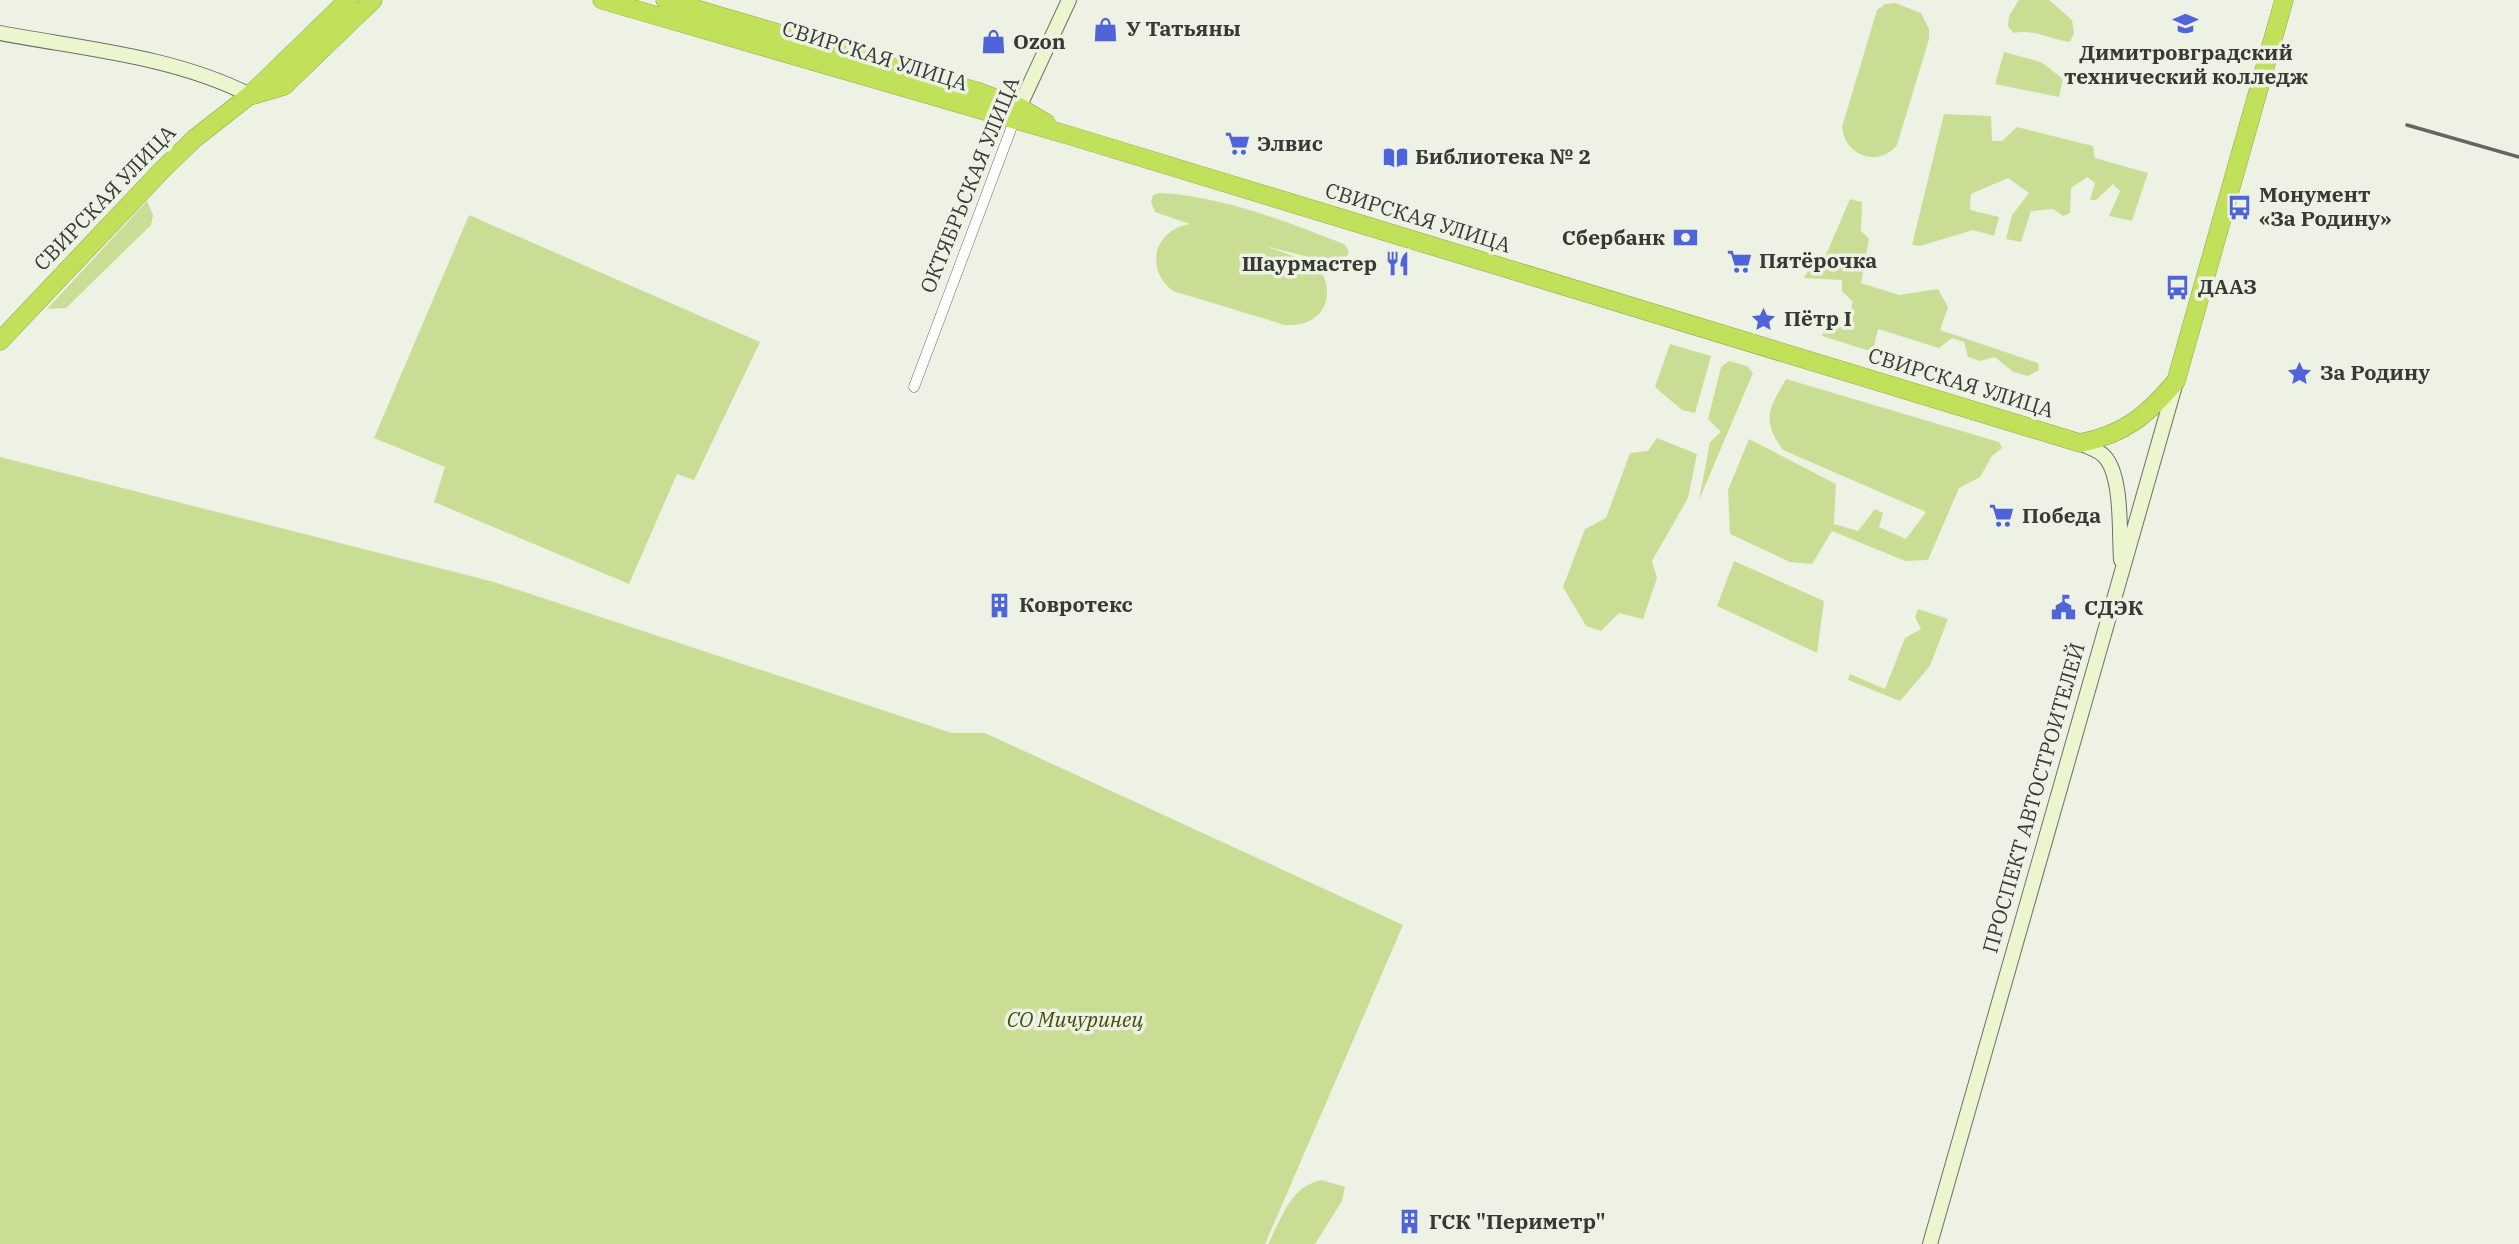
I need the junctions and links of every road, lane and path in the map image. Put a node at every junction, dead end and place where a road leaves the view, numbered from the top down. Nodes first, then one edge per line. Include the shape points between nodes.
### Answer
1 (348, 0) edge
2 (373, 0) edge
3 (602, 0) edge
4 (664, 0) edge
5 (1069, 0) edge
6 (2284, 0) edge
7 (0, 33) edge
8 (250, 95) junction
9 (1016, 114) junction
10 (0, 341) edge
11 (2176, 381) junction
12 (914, 387) dead end
13 (2080, 443) junction
14 (2122, 571) junction
15 (1930, 1244) edge

1 - 8 highway, СВИРСКАЯ УЛИЦА
2 - 8 highway, СВИРСКАЯ УЛИЦА via 284,86
3 - 9 highway, СВИРСКАЯ УЛИЦА
4 - 9 highway, СВИРСКАЯ УЛИЦА via 976,91
5 - 9 main road, ОКТЯБРЬСКАЯ УЛИЦА
6 - 11 highway, ПРОСПЕКТ АВТОСТРОИТЕЛЕЙ
7 - 8 main road via 174,65 215,77
8 - 10 highway, СВИРСКАЯ УЛИЦА via 186,146
9 - 12 street, ОКТЯБРЬСКАЯ УЛИЦА
9 - 13 highway, СВИРСКАЯ УЛИЦА via 1068,135
11 - 13 highway via 2140,420 2116,433
11 - 14 main road, ПРОСПЕКТ АВТОСТРОИТЕЛЕЙ
13 - 14 main road, СВИРСКАЯ УЛИЦА via 2104,455 2113,469
14 - 15 main road, ПРОСПЕКТ АВТОСТРОИТЕЛЕЙ

